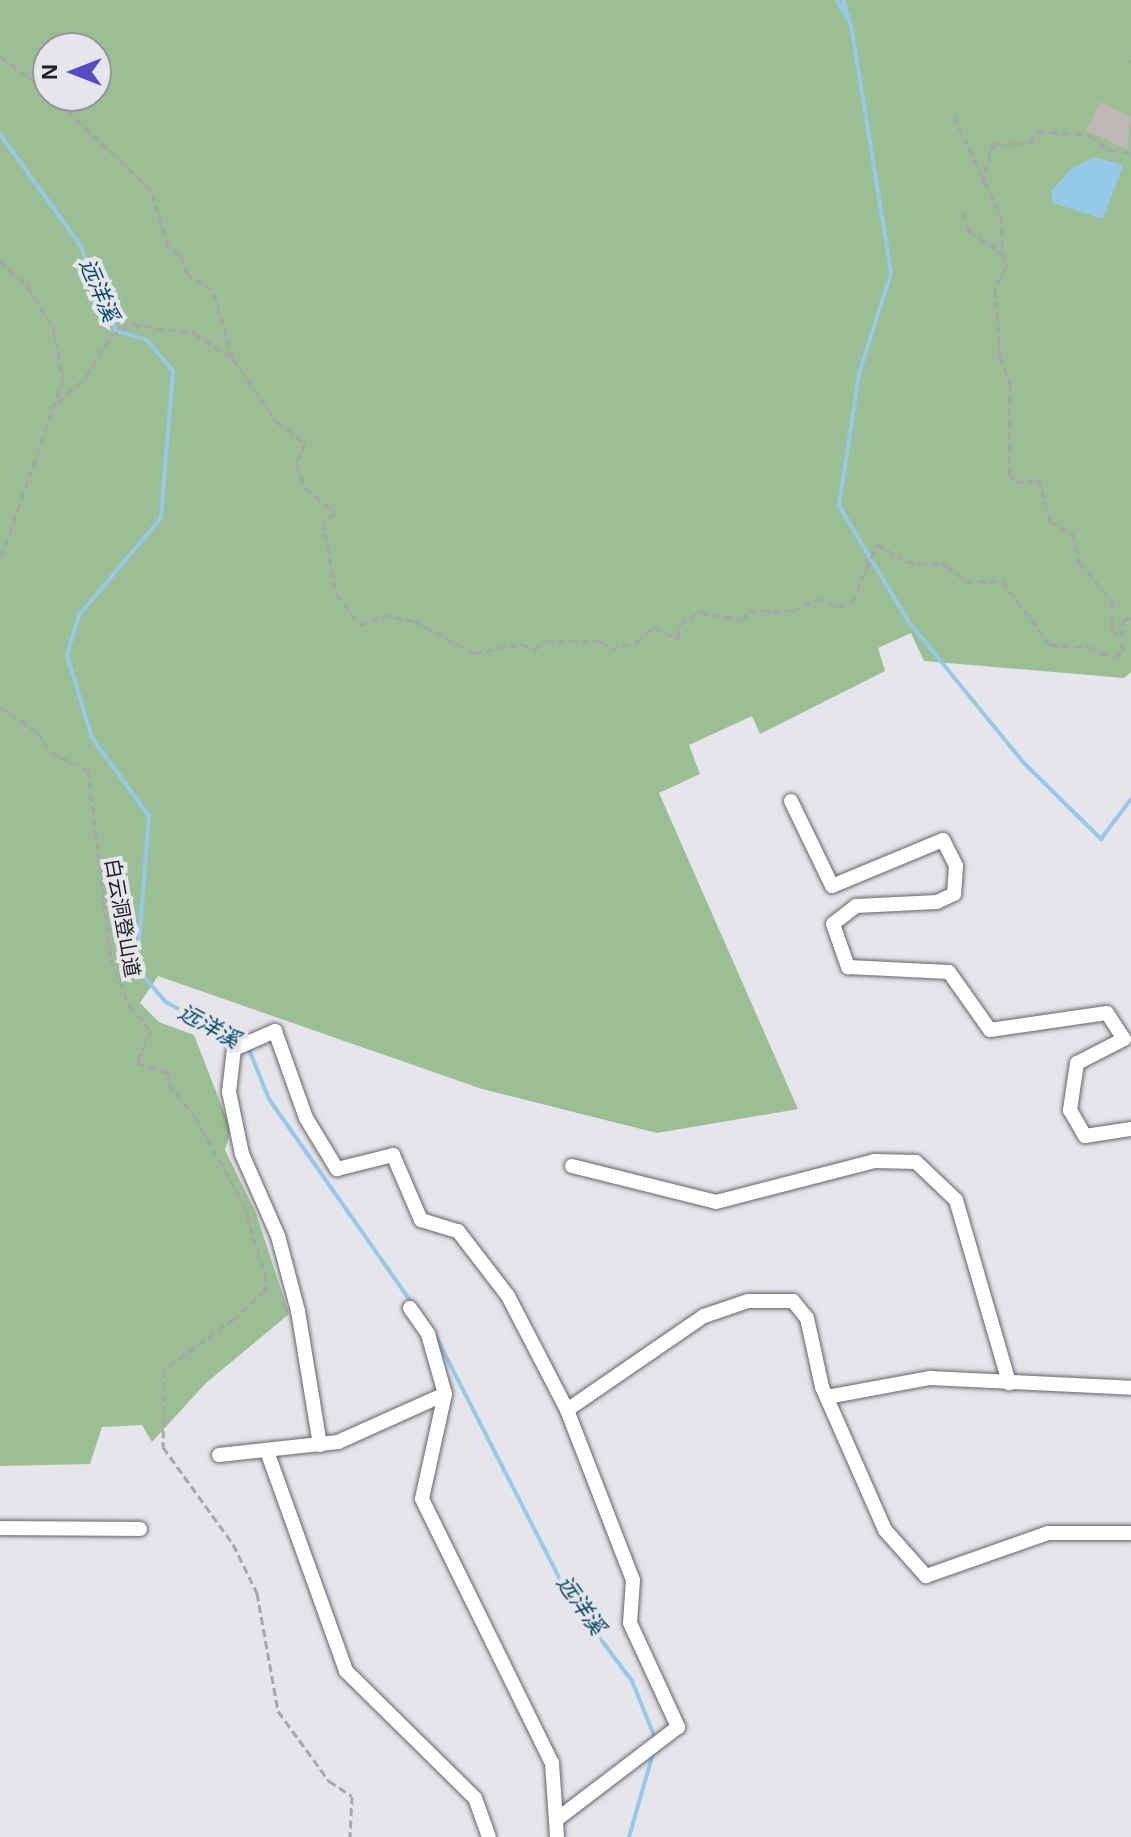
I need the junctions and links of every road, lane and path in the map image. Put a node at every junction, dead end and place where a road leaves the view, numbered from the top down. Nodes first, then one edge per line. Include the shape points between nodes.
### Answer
1 (0, 56) edge
2 (32, 80) edge
3 (69, 112) edge
4 (954, 116) dead end
5 (1131, 153) edge
6 (982, 184) junction
7 (963, 213) dead end
8 (1002, 253) junction
9 (0, 261) edge
10 (233, 359) junction
11 (49, 410) junction
12 (0, 561) edge
13 (1131, 618) edge
14 (1118, 640) dead end
15 (0, 707) edge
16 (791, 801) dead end
17 (1131, 1129) edge
18 (572, 1166) dead end
19 (410, 1308) dead end
20 (1009, 1383) junction
21 (1131, 1388) edge
22 (445, 1394) junction
23 (827, 1397) junction
24 (567, 1410) junction
25 (320, 1445) junction
26 (268, 1454) junction
27 (219, 1455) dead end
28 (0, 1528) edge
29 (140, 1529) dead end
30 (1131, 1533) edge
31 (556, 1820) junction
32 (350, 1837) edge
33 (489, 1837) edge
34 (557, 1837) edge

1 - 2 path
3 - 10 path via 151,190 168,247 180,254 188,275 213,290
4 - 6 path
5 - 6 path via 1089,135 1038,131 1030,143 993,144 992,167
6 - 8 path via 1001,216
7 - 8 path via 969,231
8 - 13 path via 1006,266 995,289 1010,384 1009,473 1016,482 1039,479 1050,521 1073,534 1079,562 1112,601 1112,630 1121,637 1124,619
9 - 11 path via 27,286 53,328 63,379
10 - 11 path via 194,333 151,323 119,332 65,401
10 - 14 path via 277,422 305,443 296,464 305,488 335,513 323,522 336,594 360,625 383,615 414,621 474,653 523,644 534,650 545,641 601,641 611,649 637,642 654,627 678,639 679,625 700,612 742,620 749,611 793,611 817,599 838,607 852,602 877,544 907,562 946,565 966,582 1002,581 1050,645 1089,647 1114,658 1124,651
11 - 12 path
15 - 32 path, 白云洞登山道 via 37,732 50,752 88,770 111,959 129,1005 151,1031 137,1063 169,1073 168,1084 202,1127 243,1203 265,1274 265,1290 164,1370 163,1447 233,1544 257,1593 278,1711 329,1781 352,1796
16 - 17 street via 832,886 943,840 956,866 954,894 937,902 856,906 833,924 848,967 949,972 990,1030 1107,1013 1124,1039 1077,1063 1070,1110 1085,1136
18 - 20 street via 716,1202 874,1161 916,1162 956,1200
19 - 22 street via 428,1334
20 - 21 street
20 - 23 street via 930,1378
22 - 25 street
22 - 31 street via 422,1499 552,1763
23 - 24 street via 807,1318 793,1301 748,1301 704,1316
23 - 30 street via 885,1530 926,1576 1048,1533
24 - 25 street via 508,1296 458,1231 421,1220 393,1155 337,1169 306,1118 275,1031 234,1049 229,1092 242,1154 282,1251
24 - 31 street via 633,1580 630,1623 678,1727
25 - 26 street
26 - 27 street
26 - 33 street via 346,1671 475,1798
28 - 29 street
31 - 34 street

